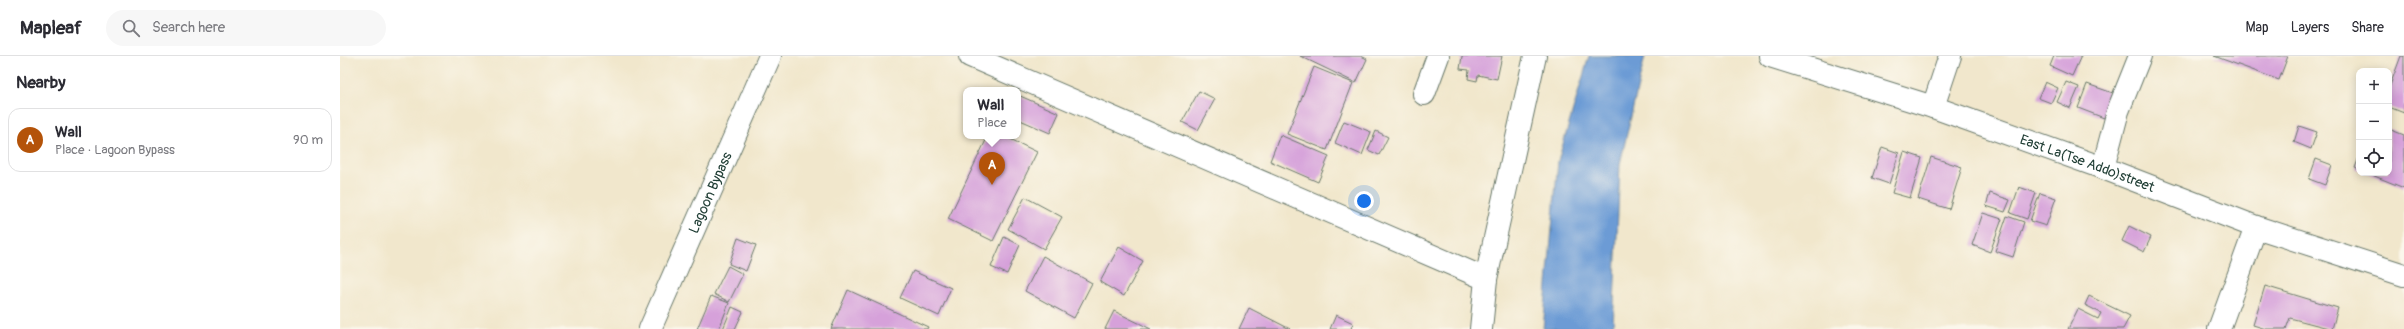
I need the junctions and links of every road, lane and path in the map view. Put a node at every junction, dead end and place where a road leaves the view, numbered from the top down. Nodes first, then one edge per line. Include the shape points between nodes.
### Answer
1 (770, 56) edge
2 (970, 56) edge
3 (1438, 56) edge
4 (1535, 56) edge
5 (1770, 56) edge
6 (1950, 56) edge
7 (2140, 56) edge
8 (1424, 94) dead end
9 (1933, 107) junction
10 (2103, 168) junction
11 (2256, 226) junction
12 (2404, 275) edge
13 (1486, 279) junction
14 (650, 329) edge
15 (1481, 329) edge
16 (2219, 329) edge

1 - 14 street, Lagoon Bypass
2 - 13 street
3 - 8 street
4 - 13 street
5 - 9 street, East La(Tse Addo)street
6 - 9 street
7 - 10 street via 2118,111
9 - 10 street, East La(Tse Addo)street
10 - 11 street, East La(Tse Addo)street
11 - 12 street, East La(Tse Addo)street
11 - 16 street
13 - 15 street

